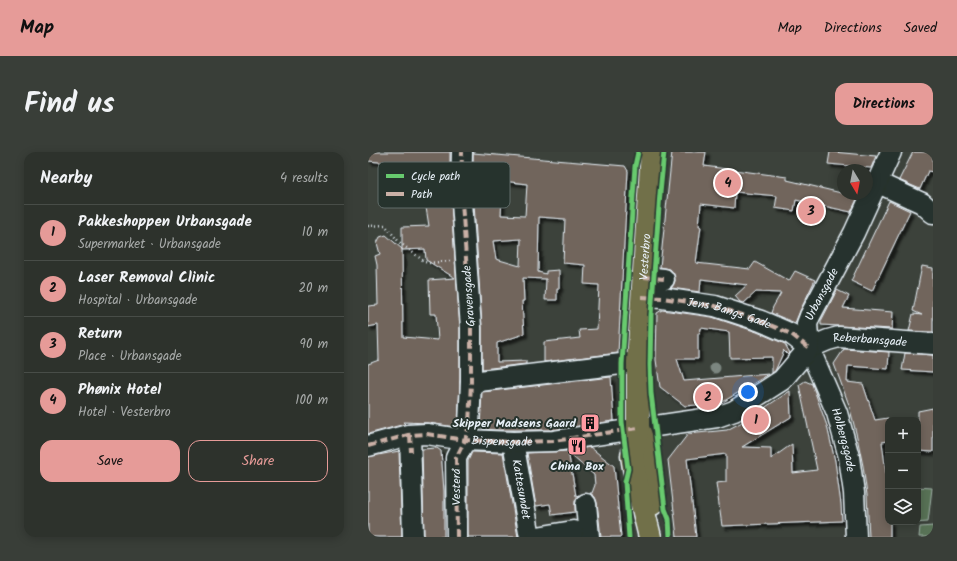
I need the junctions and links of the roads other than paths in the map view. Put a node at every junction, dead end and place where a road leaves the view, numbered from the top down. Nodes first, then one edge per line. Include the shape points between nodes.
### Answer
1 (462, 152) edge
2 (652, 152) edge
3 (891, 152) edge
4 (462, 162) edge
5 (876, 182) junction
6 (462, 208) edge
7 (933, 213) edge
8 (650, 284) junction
9 (933, 344) edge
10 (809, 348) junction
11 (638, 362) junction
12 (471, 382) junction
13 (638, 428) junction
14 (465, 440) junction
15 (513, 442) junction
16 (410, 443) junction
17 (368, 446) edge
18 (586, 504) dead end
19 (581, 534) edge
20 (413, 537) edge
21 (457, 537) edge
22 (530, 537) edge
23 (537, 537) edge
24 (651, 537) edge
25 (856, 537) edge

1 - 4 street, Gravensgade
2 - 8 main road, Vesterbro
3 - 5 street, Urbansgade
5 - 7 street via 922,202
5 - 10 street, Urbansgade via 854,233 810,316
6 - 12 street, Gravensgade via 471,328
8 - 10 street, Jens Bangs Gade via 662,298 715,306 761,320 791,334
8 - 11 main road, Vesterbro
9 - 10 street, Reberbansgade via 839,337
10 - 13 street via 782,380 734,411 717,417
10 - 25 street, Holbergsgade via 837,413 849,457
11 - 12 street
11 - 13 main road, Vesterbro
12 - 14 street, Gravensgade via 469,425
13 - 15 street, Bispensgade via 554,441
13 - 24 main road, Vesterbro via 648,454 651,476
14 - 15 street, Bispensgade
14 - 16 street, Bispensgade via 427,434
14 - 21 street, Vesterå via 456,458
15 - 22 street, Kattesundet
16 - 17 street, Bispensgade
16 - 20 street
18 - 19 street
19 - 23 street

